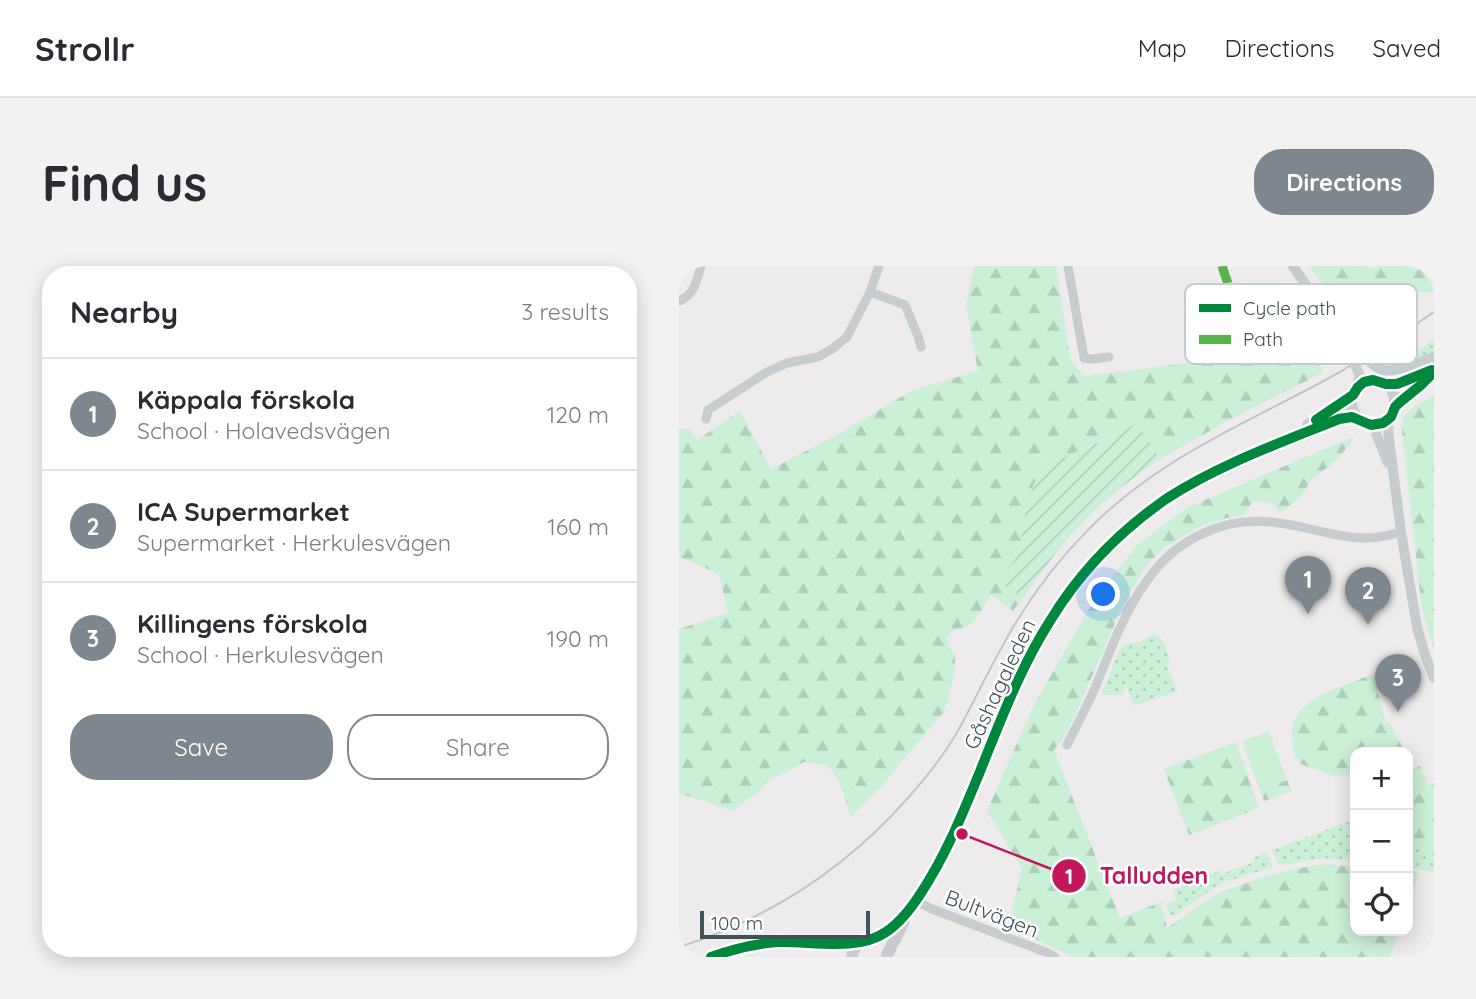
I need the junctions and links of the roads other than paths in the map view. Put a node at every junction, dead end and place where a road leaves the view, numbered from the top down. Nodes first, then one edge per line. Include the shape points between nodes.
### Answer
1 (701, 266) edge
2 (879, 266) edge
3 (1068, 266) edge
4 (1222, 266) edge
5 (1293, 266) edge
6 (1228, 284) edge
7 (1306, 284) edge
8 (870, 292) junction
9 (679, 300) edge
10 (921, 347) dead end
11 (1109, 356) dead end
12 (1434, 357) edge
13 (1417, 363) edge
14 (1355, 364) edge
15 (1373, 364) edge
16 (1412, 364) edge
17 (1377, 368) junction
18 (1434, 371) edge
19 (1384, 383) junction
20 (1354, 392) junction
21 (1393, 412) junction
22 (706, 419) dead end
23 (1364, 422) junction
24 (1284, 441) junction
25 (1393, 475) junction
26 (1401, 532) junction
27 (1434, 678) edge
28 (1067, 745) dead end
29 (912, 906) junction
30 (864, 940) junction
31 (801, 942) junction
32 (887, 956) edge
33 (711, 957) edge
34 (846, 957) edge
35 (852, 957) edge
36 (1055, 957) edge

1 - 9 street via 688,297
2 - 8 street
3 - 11 street via 1084,358
4 - 6 street
5 - 7 street
8 - 10 street via 905,305
8 - 22 street via 847,337 832,349 767,372 708,410
12 - 13 street
14 - 20 street via 1360,376
15 - 17 street
16 - 17 street
17 - 19 street
18 - 19 main road, Gåshagaleden via 1397,384
18 - 21 main road, Gåshagaleden
19 - 20 main road, Gåshagaleden via 1367,381
19 - 21 main road via 1395,396
20 - 23 main road via 1352,408
20 - 24 main road, Gåshagaleden
21 - 23 main road, Gåshagaleden via 1383,423
21 - 25 street via 1388,427
23 - 24 main road, Gåshagaleden via 1352,417 1339,419
23 - 25 street via 1375,431
24 - 29 main road, Gåshagaleden via 1167,499 1118,539 1076,583 1049,621 1016,683 951,842
25 - 26 street
26 - 27 street via 1417,628
26 - 28 street via 1365,538 1247,521 1211,529 1181,546 1153,571 1138,594
29 - 30 main road, Gåshagaleden via 889,930
29 - 32 main road, Gåshagaleden
29 - 36 street, Bultvägen via 932,909
30 - 31 main road
30 - 32 main road via 881,943
30 - 35 main road
31 - 33 main road via 753,944
31 - 34 main road

